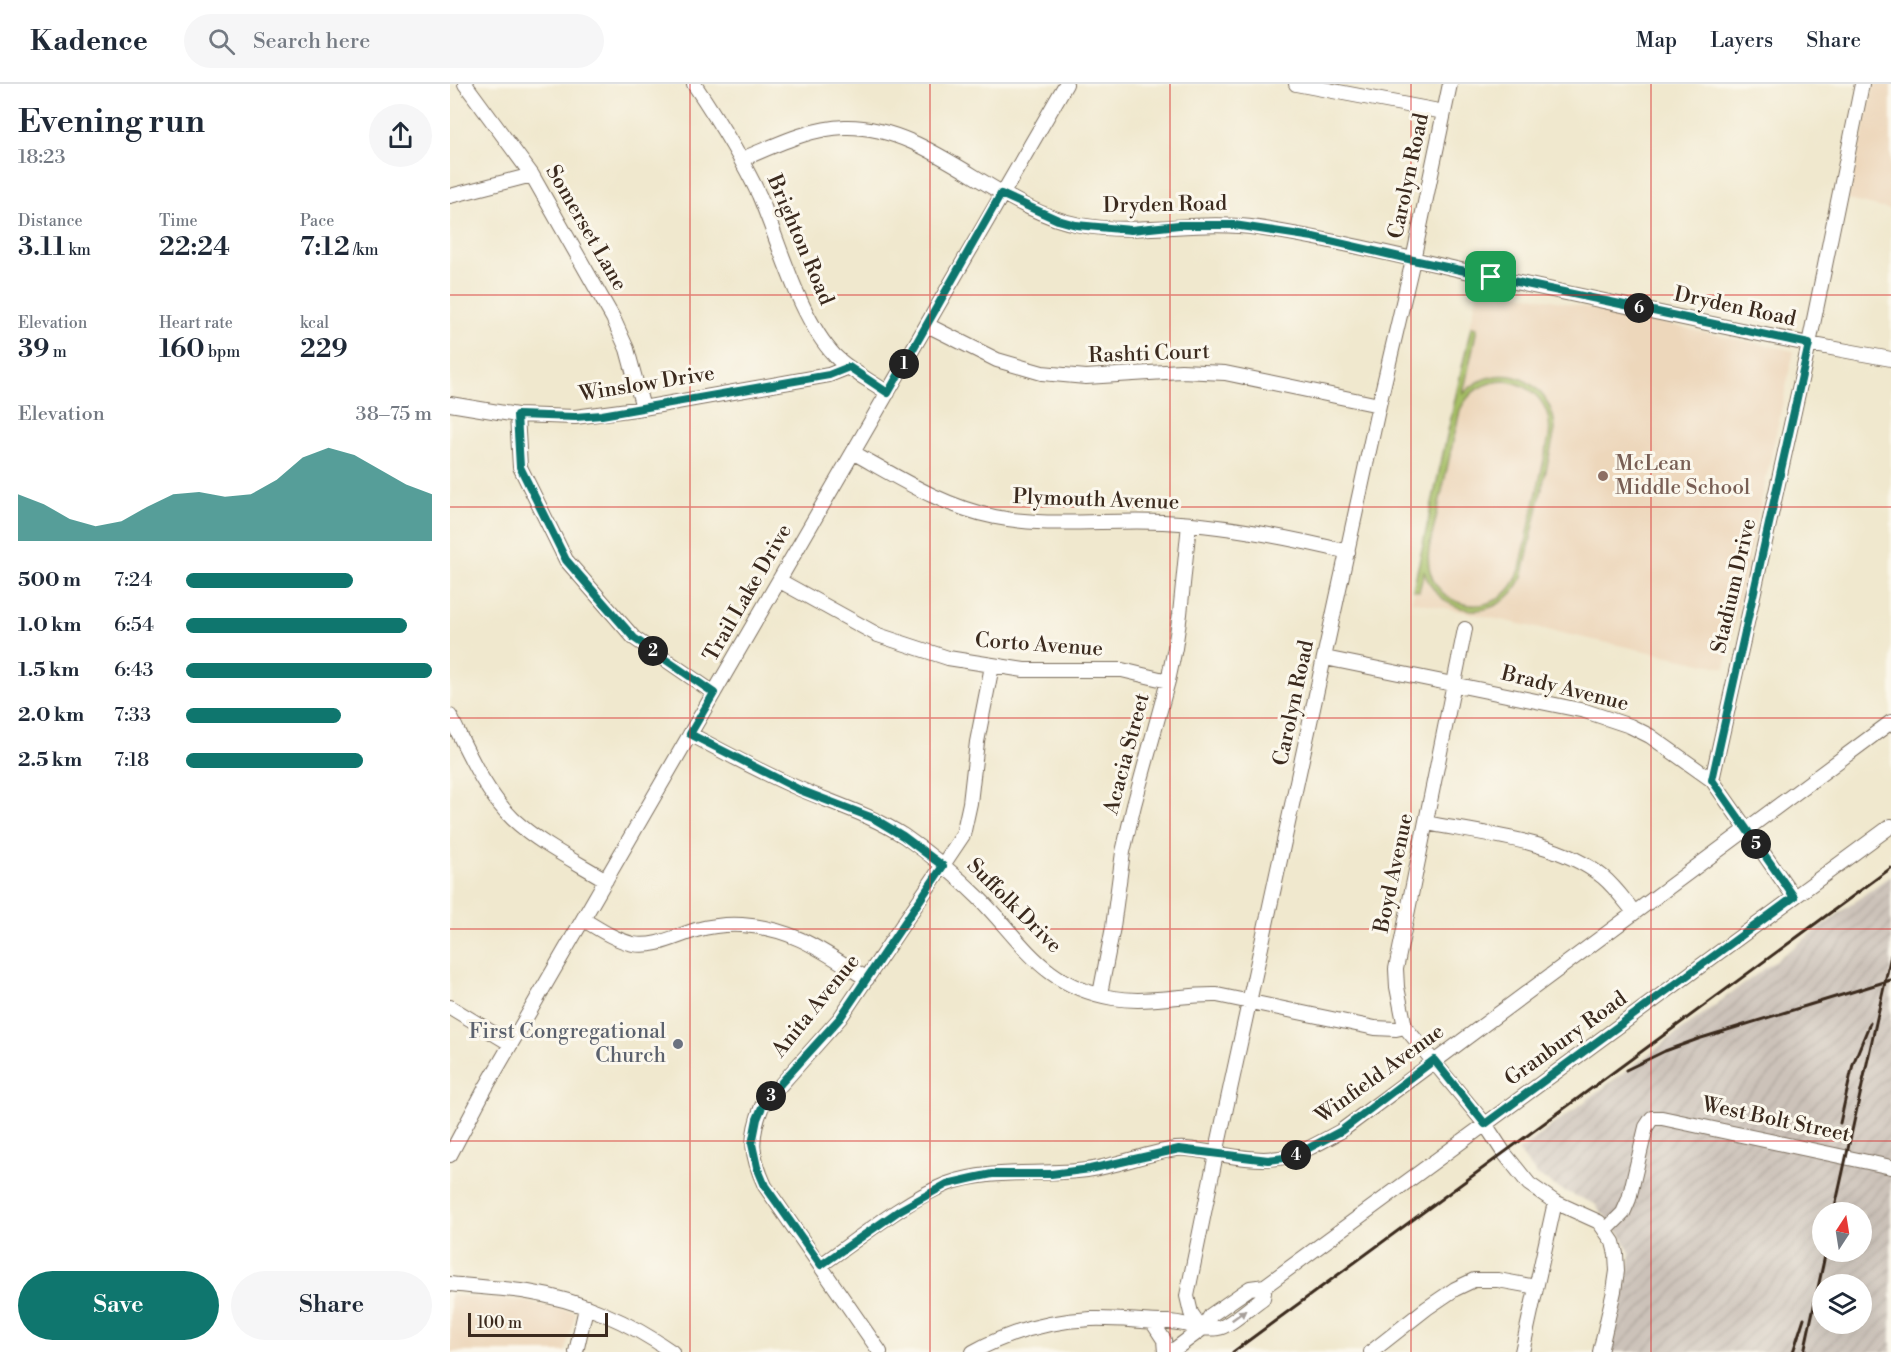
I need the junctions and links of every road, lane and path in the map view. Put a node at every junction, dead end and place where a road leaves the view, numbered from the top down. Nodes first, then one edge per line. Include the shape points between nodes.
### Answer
1 (465, 84) edge
2 (694, 84) edge
3 (1066, 84) edge
4 (1296, 84) edge
5 (1450, 84) edge
6 (1862, 84) edge
7 (1444, 112) junction
8 (742, 159) junction
9 (532, 175) junction
10 (1001, 194) junction
11 (450, 196) edge
12 (1413, 260) junction
13 (927, 325) junction
14 (1809, 344) junction
15 (1891, 359) edge
16 (849, 367) junction
17 (888, 393) junction
18 (450, 404) edge
19 (1379, 405) junction
20 (643, 408) junction
21 (517, 415) junction
22 (854, 453) junction
23 (1189, 524) junction
24 (1348, 552) junction
25 (780, 581) junction
26 (1465, 629) dead end
27 (1325, 658) junction
28 (992, 666) junction
29 (1168, 681) junction
30 (1454, 684) junction
31 (714, 693) junction
32 (450, 716) edge
33 (1891, 722) edge
34 (690, 734) junction
35 (1712, 780) junction
36 (1426, 823) junction
37 (1891, 826) edge
38 (1746, 830) junction
39 (943, 866) junction
40 (606, 880) junction
41 (1794, 897) junction
42 (1634, 912) junction
43 (584, 920) junction
44 (867, 980) junction
45 (1100, 994) junction
46 (1250, 1001) junction
47 (450, 1007) edge
48 (1405, 1027) junction
49 (511, 1044) junction
50 (1434, 1060) junction
51 (1485, 1124) junction
52 (1216, 1154) junction
53 (450, 1155) edge
54 (1891, 1167) edge
55 (1555, 1202) junction
56 (1606, 1230) junction
57 (821, 1265) junction
58 (450, 1284) edge
59 (1536, 1287) junction
60 (586, 1308) junction
61 (1153, 1323) junction
62 (1202, 1329) junction
63 (576, 1352) edge
64 (672, 1352) edge
65 (880, 1352) edge
66 (973, 1352) edge
67 (1165, 1352) edge
68 (1171, 1352) edge
69 (1371, 1352) edge
70 (1522, 1352) edge
71 (1600, 1352) edge

1 - 9 street, Somerset Lane
2 - 8 street, Brighton Road
3 - 10 street, Trail Lake Drive
4 - 7 street
5 - 7 street, Carolyn Road
6 - 14 street, Stadium Drive
7 - 12 street, Carolyn Road
8 - 10 street, Dryden Road via 826,130 846,127 877,131 923,147
8 - 16 street, Brighton Road via 804,308 834,355
9 - 11 street
9 - 20 street, Somerset Lane via 613,318 627,349
10 - 12 street, Dryden Road via 1058,220 1086,226 1131,230 1234,225 1313,237
10 - 13 street, Trail Lake Drive
12 - 14 street, Dryden Road
12 - 19 street, Carolyn Road
13 - 17 street, Trail Lake Drive
13 - 19 street, Rashti Court via 997,360 1042,373 1086,378 1181,371 1225,373
14 - 15 street, Dryden Road
14 - 35 street, Stadium Drive
16 - 17 street, Brighton Road
16 - 20 street, Winslow Drive via 829,375
17 - 22 street, Trail Lake Drive
18 - 21 street, Winslow Drive
19 - 24 street, Carolyn Road
20 - 21 street, Winslow Drive via 575,417
21 - 31 street via 520,467 566,560 634,638
22 - 23 street, Plymouth Avenue via 934,497 995,517 1038,522
22 - 25 street, Trail Lake Drive
23 - 24 street, Plymouth Avenue via 1270,534
23 - 29 street, Acacia Street via 1180,614
24 - 27 street, Carolyn Road
25 - 28 street, Corto Avenue via 878,635 924,652
25 - 31 street, Trail Lake Drive
26 - 30 street, Boyd Avenue
27 - 30 street, Brady Avenue
27 - 46 street, Carolyn Road
28 - 29 street, Corto Avenue via 1024,670 1122,670
28 - 39 street, Anita Avenue via 963,835
29 - 45 street, Acacia Street via 1123,852
30 - 35 street, Brady Avenue via 1585,711 1630,726 1667,746
30 - 36 street, Boyd Avenue
31 - 34 street, Trail Lake Drive
32 - 40 street via 481,777 512,818
33 - 38 street, Winfield Avenue
34 - 39 street, Suffolk Drive via 800,790 873,818
34 - 40 street, Trail Lake Drive
35 - 38 street, Brady Avenue
36 - 42 street via 1542,846 1602,876
36 - 48 street, Boyd Avenue via 1395,969
37 - 41 street, Granbury Road
38 - 41 street, Brady Avenue
38 - 42 street, Winfield Avenue
39 - 44 street, Anita Avenue
39 - 45 street, Suffolk Drive via 978,897 1038,963 1060,980
40 - 43 street, Trail Lake Drive
41 - 51 street, Granbury Road
42 - 50 street, Winfield Avenue
43 - 44 street via 618,939 642,945 719,926 771,929 804,940
43 - 49 street, Trail Lake Drive
44 - 57 street, Anita Avenue via 840,1018 762,1107 752,1144 765,1186
45 - 46 street, Suffolk Drive via 1155,1000 1217,994
46 - 48 street, Suffolk Drive via 1375,1028
46 - 52 street, Carolyn Road
47 - 49 street
48 - 50 street, Boyd Avenue
49 - 53 street, Trail Lake Drive
50 - 51 street
50 - 52 street, Winfield Avenue via 1341,1131 1292,1157 1268,1160
51 - 55 street via 1529,1184
51 - 62 street, Granbury Road via 1265,1286 1250,1288 1211,1315
52 - 57 street, Winfield Avenue via 1179,1149 1090,1169 1051,1174 992,1174 947,1184 900,1210
52 - 62 street, Carolyn Road via 1187,1296 1191,1313
54 - 56 street, West Bolt Street via 1652,1118 1646,1127 1629,1199 1623,1213
55 - 56 street via 1599,1222
55 - 59 street
56 - 71 street via 1613,1242 1617,1271
57 - 65 street, Anita Avenue
58 - 60 street via 527,1292
59 - 69 street via 1474,1280 1427,1308
59 - 70 street
60 - 63 street
60 - 64 street via 627,1325
61 - 62 street via 1171,1322
61 - 66 street via 1092,1319 1051,1323 1026,1329
61 - 67 street via 1164,1340
62 - 68 street, Granbury Road

